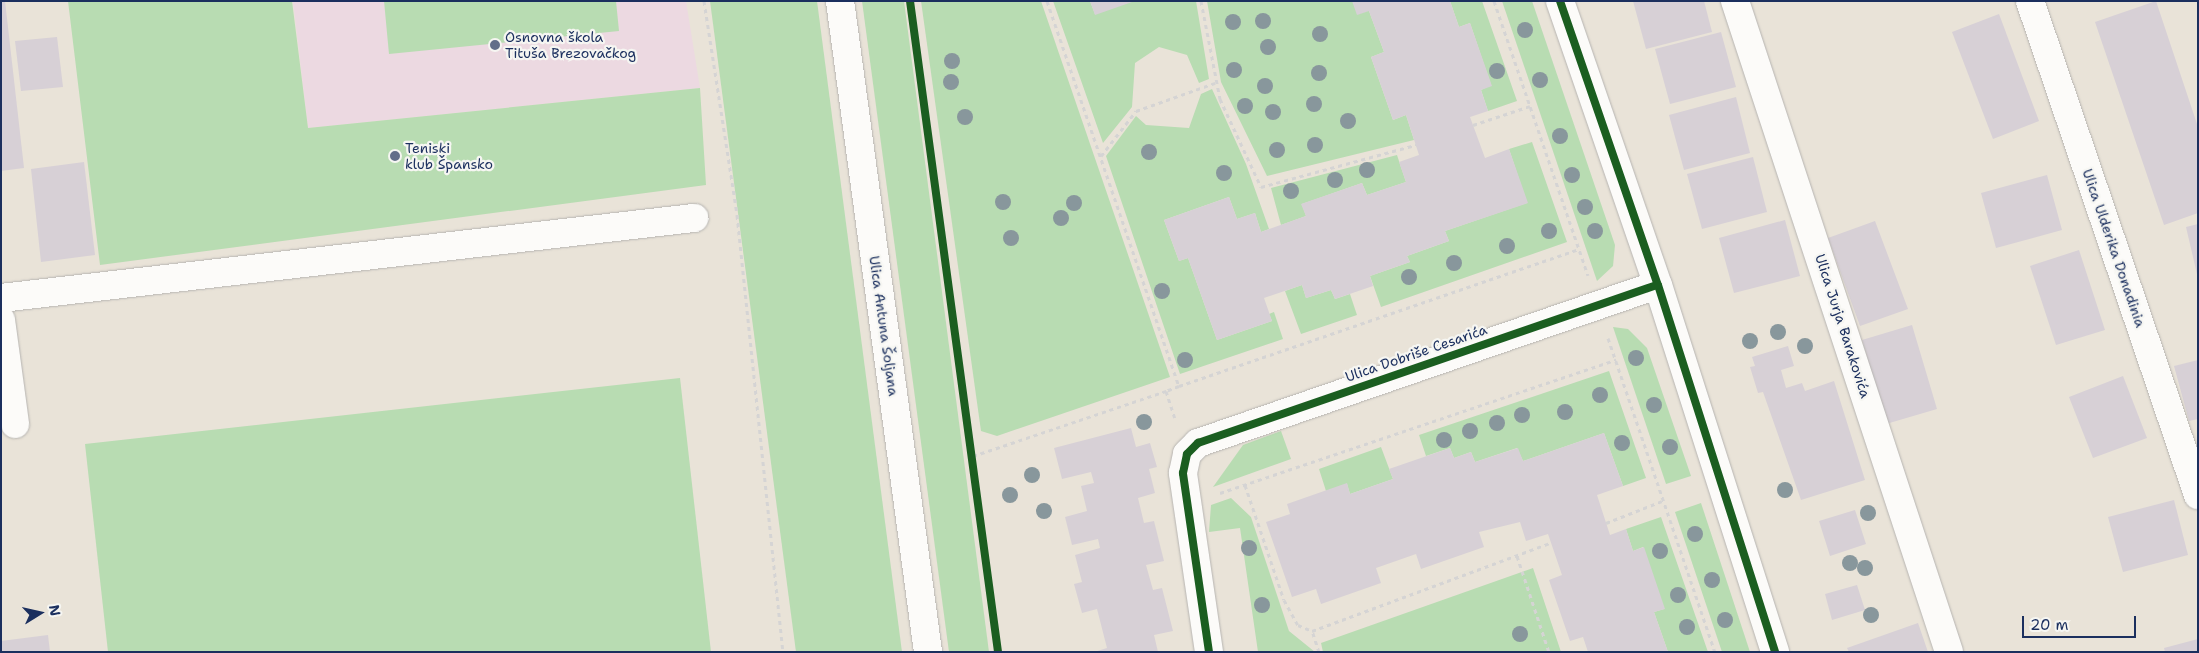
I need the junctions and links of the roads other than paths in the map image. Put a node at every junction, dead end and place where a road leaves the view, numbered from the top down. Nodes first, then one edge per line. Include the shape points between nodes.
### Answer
1 (840, 1) edge
2 (1560, 1) edge
3 (1735, 1) edge
4 (2030, 1) edge
5 (694, 218) dead end
6 (1658, 285) junction
7 (1, 298) edge
8 (1, 320) edge
9 (15, 424) dead end
10 (2198, 495) edge
11 (928, 652) edge
12 (1209, 652) edge
13 (1775, 652) edge
14 (1949, 652) edge

1 - 11 street, Ulica Antuna Šoljana
2 - 6 street
3 - 14 street, Ulica Jurja Barakovića
4 - 10 street, Ulica Ulderika Donadinia
5 - 7 street
6 - 12 street, Ulica Dobriše Cesarića via 1215,435 1187,454 1183,472 1186,504
6 - 13 street
8 - 9 street

